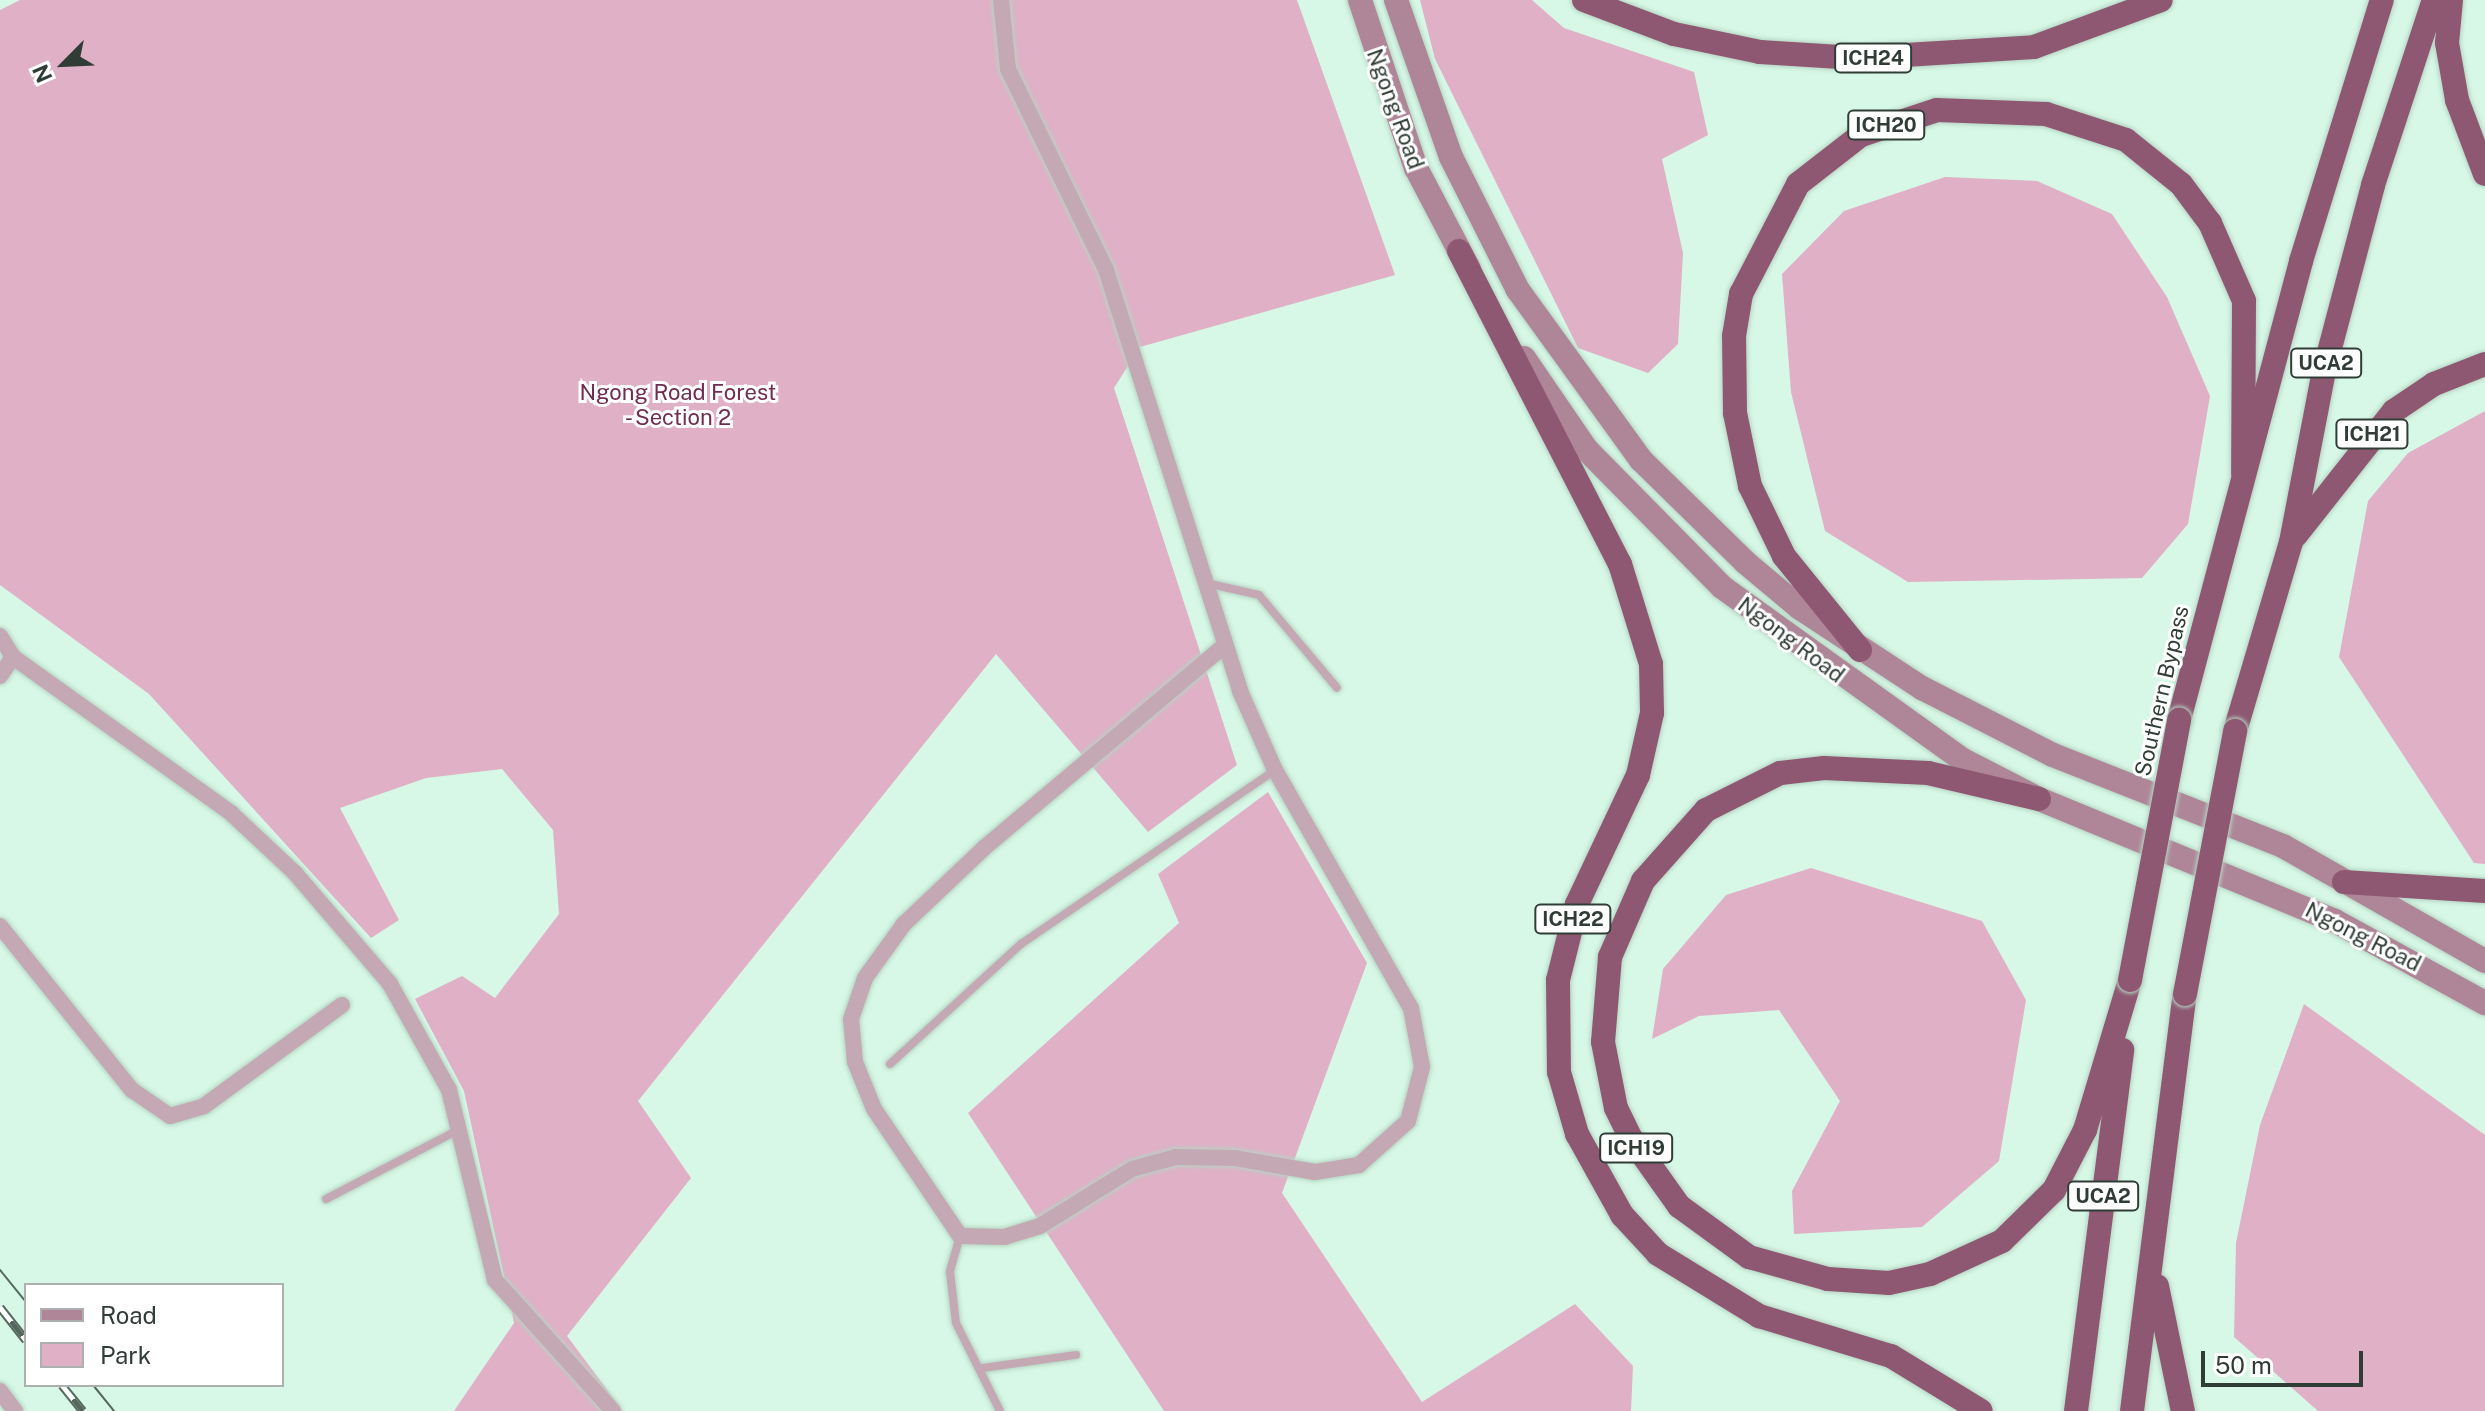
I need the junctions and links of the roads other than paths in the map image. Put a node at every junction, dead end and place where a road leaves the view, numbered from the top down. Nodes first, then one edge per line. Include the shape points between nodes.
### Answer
1 (1001, 0) edge
2 (1360, 0) edge
3 (1396, 0) edge
4 (1584, 0) edge
5 (2161, 0) edge
6 (2382, 0) edge
7 (2434, 0) edge
8 (2451, 0) edge
9 (2485, 174) edge
10 (1459, 251) junction
11 (2485, 364) edge
12 (2243, 473) junction
13 (2291, 542) junction
14 (1201, 582) junction
15 (0, 636) edge
16 (1223, 647) junction
17 (1860, 650) junction
18 (13, 657) junction
19 (0, 676) edge
20 (1337, 688) dead end
21 (1275, 770) junction
22 (2039, 799) junction
23 (2344, 882) junction
24 (2485, 891) edge
25 (0, 926) edge
26 (2485, 961) edge
27 (2130, 980) junction
28 (2485, 1003) edge
29 (342, 1005) dead end
30 (890, 1064) dead end
31 (461, 1128) junction
32 (326, 1199) dead end
33 (960, 1236) junction
34 (2152, 1256) junction
35 (1076, 1355) dead end
36 (983, 1368) junction
37 (0, 1391) edge
38 (15, 1411) edge
39 (613, 1411) edge
40 (1000, 1411) edge
41 (1981, 1411) edge
42 (2076, 1411) edge
43 (2132, 1411) edge
44 (2183, 1411) edge

1 - 14 street via 1008,69 1106,270
2 - 10 main road, Ngong Road via 1416,168
3 - 17 main road, Ngong Road via 1480,219 1575,375 1683,505 1800,608
4 - 5 highway, ICH24 via 1688,37 1760,52 1856,58 2034,47
6 - 12 highway, Southern Bypass / UCA2
7 - 13 highway, UCA2 via 2328,356
8 - 9 highway via 2447,43 2457,100
10 - 22 main road, Ngong Road via 1587,450 1722,587 1961,759
10 - 41 highway, ICH22 via 1620,564 1651,664 1652,713 1638,775 1577,904 1558,980 1559,1072 1577,1134 1622,1215 1658,1254 1759,1316 1891,1356
11 - 13 highway, ICH21 via 2434,384 2394,411
12 - 17 highway, ICH20 via 2244,301 2210,223 2181,184 2126,140 2088,122 2023,110 1915,113 1861,135 1798,184 1741,294 1734,336 1735,413 1750,486 1784,556
12 - 27 highway, Southern Bypass / UCA2, bridge via 2179,720
13 - 34 highway, UCA2, bridge via 2235,731 2185,994
14 - 16 street
14 - 20 lane via 1259,595
15 - 18 street
16 - 21 street
16 - 33 street via 984,848 904,924 865,978 851,1019 855,1062 874,1109
17 - 23 main road, Ngong Road via 2053,755 2283,846
18 - 19 street
18 - 31 street via 176,769 295,873 390,984 439,1066
21 - 30 lane via 1021,944
21 - 33 street via 1411,1008 1422,1067 1408,1121 1359,1165 1315,1172 1235,1158 1176,1157 1132,1169 1040,1226 991,1239
22 - 27 highway, ICH19 via 1928,773 1836,768 1780,773 1706,810 1643,881 1610,957 1603,1042 1623,1123 1679,1206 1749,1257 1828,1279 1889,1283 1930,1274 2002,1241 2054,1190 2085,1130
22 - 28 main road, Ngong Road via 2335,921
23 - 24 highway
23 - 26 main road, Ngong Road
25 - 29 street via 132,1090 170,1116 204,1106
27 - 42 highway, Southern Bypass / UCA2
31 - 32 lane
31 - 39 street via 495,1280
33 - 36 lane via 951,1298 966,1347
34 - 43 highway, UCA2
34 - 44 highway via 2164,1344
35 - 36 lane
36 - 40 lane
37 - 38 street

